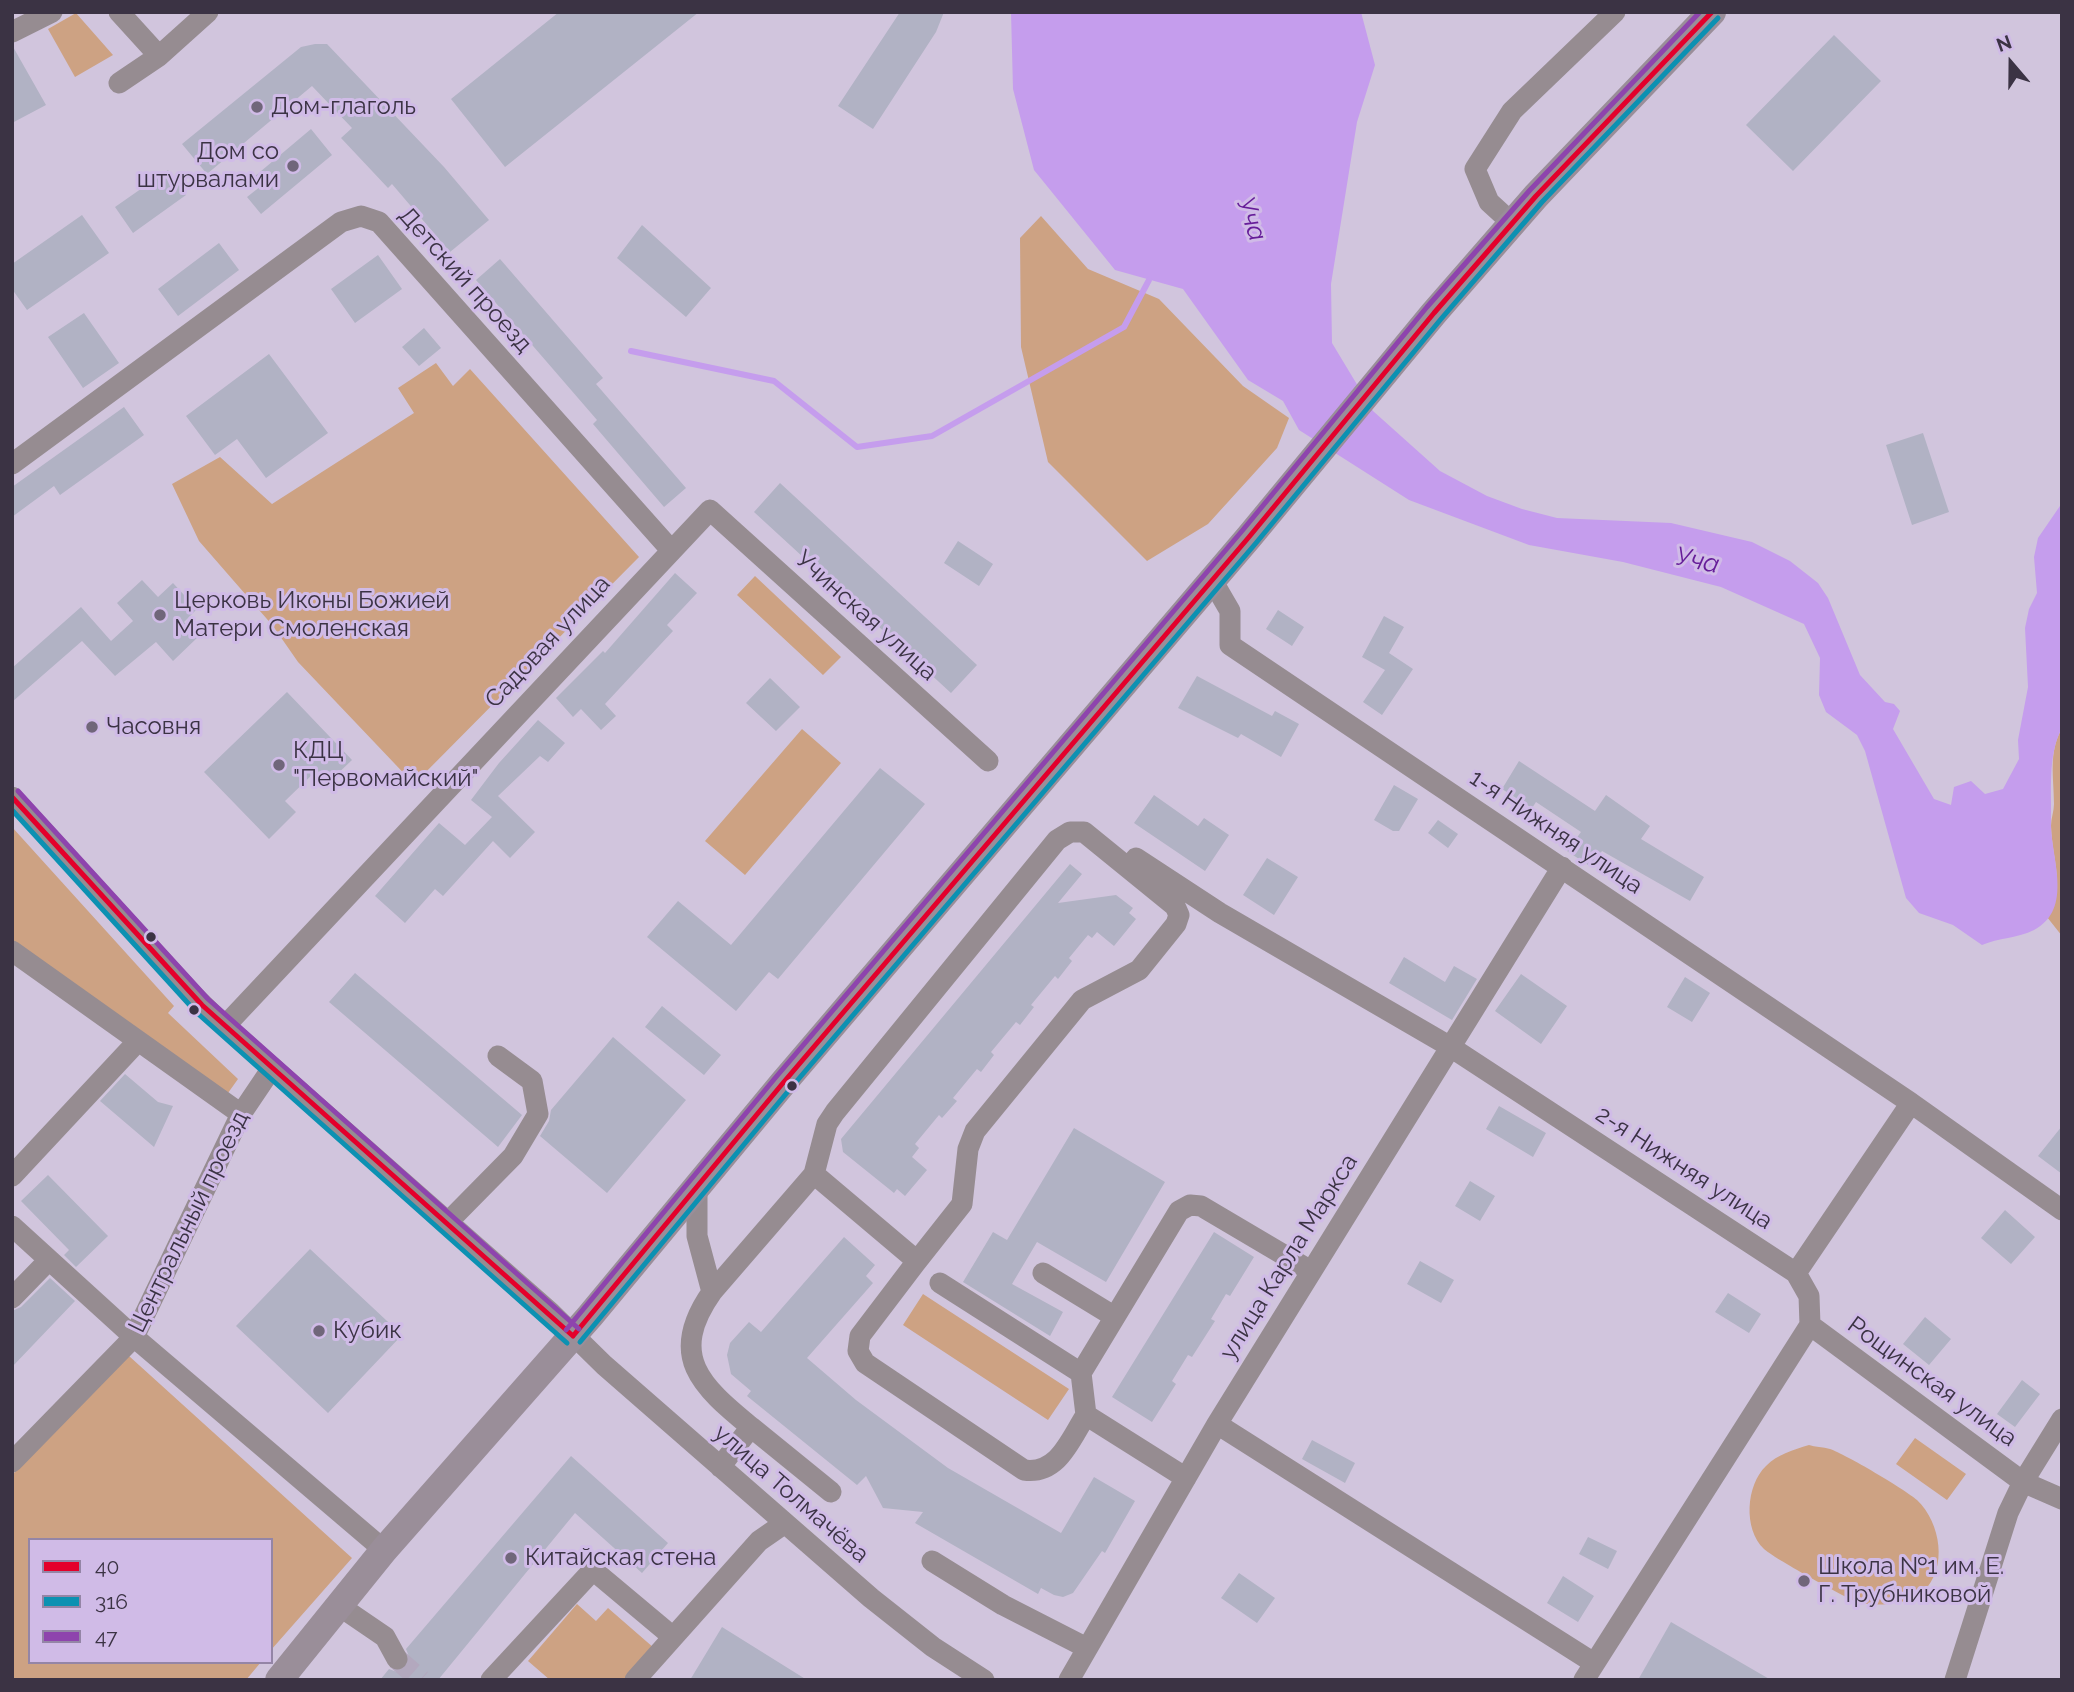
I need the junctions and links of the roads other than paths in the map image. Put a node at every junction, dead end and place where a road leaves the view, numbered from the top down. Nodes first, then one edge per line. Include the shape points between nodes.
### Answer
1 (52, 12) edge
2 (118, 12) edge
3 (208, 12) edge
4 (1615, 12) edge
5 (1712, 12) edge
6 (12, 32) edge
7 (159, 56) junction
8 (119, 83) dead end
9 (1511, 223) junction
10 (12, 464) edge
11 (710, 510) joint
12 (671, 550) junction
13 (1212, 580) junction
14 (988, 761) dead end
15 (12, 797) edge
16 (1136, 858) dead end
17 (1562, 867) junction
18 (12, 951) edge
19 (225, 1026) junction
20 (138, 1041) junction
21 (1449, 1046) junction
22 (498, 1056) dead end
23 (272, 1068) junction
24 (1911, 1103) junction
25 (241, 1114) junction
26 (814, 1174) junction
27 (12, 1176) edge
28 (697, 1187) junction
29 (2062, 1210) edge
30 (447, 1223) junction
31 (12, 1226) edge
32 (49, 1260) junction
33 (917, 1261) junction
34 (1311, 1271) junction
35 (1042, 1273) dead end
36 (1796, 1273) junction
37 (940, 1283) dead end
38 (712, 1292) junction
39 (12, 1298) edge
40 (1115, 1317) junction
41 (1810, 1325) junction
42 (573, 1336) junction
43 (134, 1337) junction
44 (1081, 1373) junction
45 (1086, 1415) junction
46 (2062, 1419) edge
47 (1217, 1424) junction
48 (751, 1427) junction
49 (12, 1462) edge
50 (720, 1467) junction
51 (1186, 1478) junction
52 (2023, 1482) junction
53 (831, 1492) dead end
54 (2062, 1499) edge
55 (785, 1523) junction
56 (384, 1550) junction
57 (932, 1561) dead end
58 (341, 1606) junction
59 (673, 1637) junction
60 (1087, 1648) junction
61 (397, 1659) tunnel mouth
62 (1589, 1671) edge
63 (279, 1680) edge
64 (491, 1680) edge
65 (635, 1680) edge
66 (984, 1680) edge
67 (1069, 1680) edge
68 (1955, 1680) edge

1 - 6 street
2 - 7 street
3 - 7 street
4 - 9 street via 1512,111 1475,169 1489,202
5 - 9 main road
7 - 8 street
9 - 13 main road
10 - 12 street, Детский проезд via 341,222 361,216 379,222
11 - 12 street, Садовая улица
11 - 14 street, Учинская улица
12 - 19 street, Садовая улица
13 - 17 street, 1-я Нижняя улица via 1230,611 1230,645
13 - 28 main road
15 - 19 street, улица Толмачёва
16 - 21 street, 2-я Нижняя улица via 1220,913
17 - 21 street, улица Карла Маркса
17 - 24 street, 1-я Нижняя улица
18 - 20 street
19 - 23 street, улица Толмачёва
20 - 25 street
20 - 27 street
21 - 34 street, улица Карла Маркса
21 - 36 street, 2-я Нижняя улица
22 - 30 street via 532,1081 538,1114 513,1156
23 - 25 street, Центральный проезд
23 - 30 street, улица Толмачёва
24 - 29 street, 1-я Нижняя улица
24 - 36 street
25 - 43 street, Центральный проезд
26 - 33 street
26 - 33 street via 827,1124 835,1112 1057,840 1070,832 1084,832 1175,906 1177,924 1139,970 1082,1000 975,1131 968,1149 962,1204
26 - 38 street
28 - 38 street via 697,1236
28 - 42 main road
30 - 42 street, улица Толмачёва
31 - 32 street
32 - 39 street
32 - 43 street
33 - 45 street via 860,1336 858,1351 865,1363 1024,1471 1039,1472 1054,1465
34 - 40 street via 1201,1206 1190,1205 1179,1211
34 - 47 street, улица Карла Маркса
35 - 40 street
36 - 41 street via 1809,1296
37 - 44 street
38 - 48 street via 698,1311 693,1329 696,1374
40 - 44 street
41 - 52 street, Рощинская улица
41 - 62 street
42 - 50 street, улица Толмачёва
42 - 56 main road
43 - 49 street, Центральный проезд
43 - 56 street
44 - 45 street
45 - 51 street
46 - 52 street, Рощинская улица
47 - 51 street, улица Карла Маркса
47 - 62 street
48 - 50 street
48 - 53 street
50 - 55 street, улица Толмачёва
51 - 60 street, улица Карла Маркса
52 - 54 street, Рощинская улица
52 - 68 street via 2008,1513
55 - 59 street via 760,1541
55 - 66 street, улица Толмачёва via 933,1647
56 - 58 main road
57 - 60 street via 1003,1605
58 - 61 street via 385,1637
58 - 63 main road
59 - 64 street via 593,1570
59 - 65 street
60 - 67 street, улица Карла Маркса

